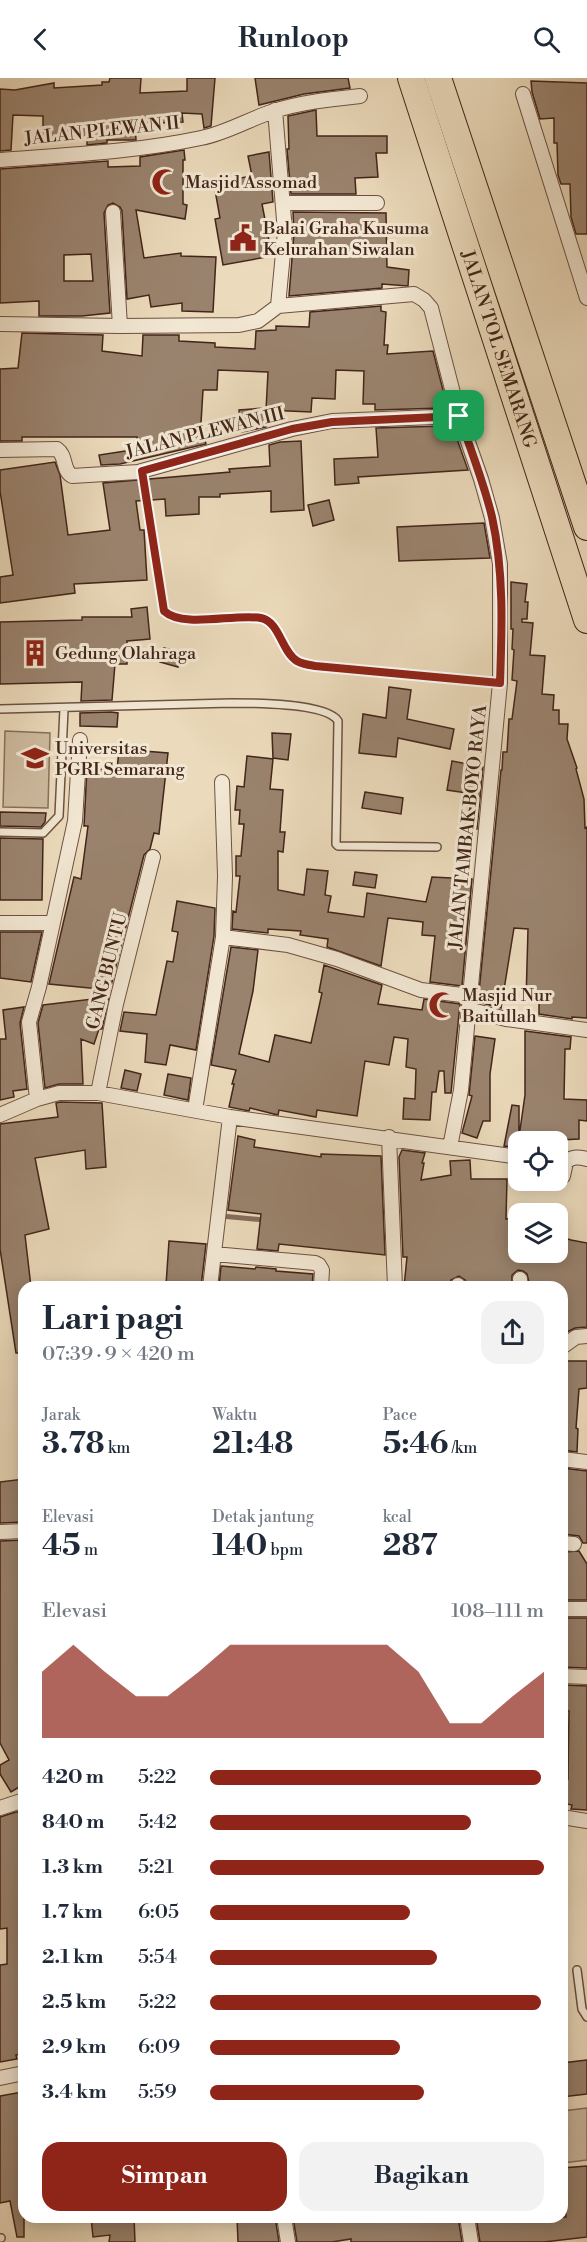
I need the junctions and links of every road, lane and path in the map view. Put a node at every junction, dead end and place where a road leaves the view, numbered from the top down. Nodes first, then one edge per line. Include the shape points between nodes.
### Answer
1 (411, 78) edge
2 (438, 78) edge
3 (523, 94) dead end
4 (360, 96) dead end
5 (275, 111) junction
6 (0, 160) edge
7 (284, 203) junction
8 (377, 203) dead end
9 (113, 212) dead end
10 (587, 298) edge
11 (278, 306) junction
12 (0, 324) edge
13 (120, 326) junction
14 (459, 416) junction
15 (0, 450) edge
16 (142, 471) junction
17 (587, 527) edge
18 (587, 620) edge
19 (500, 683) junction
20 (0, 708) edge
21 (64, 709) junction
22 (80, 740) dead end
23 (222, 782) dead end
24 (0, 832) edge
25 (437, 847) dead end
26 (153, 857) dead end
27 (0, 923) edge
28 (52, 923) junction
29 (223, 937) junction
30 (469, 1002) junction
31 (587, 1030) edge
32 (98, 1093) junction
33 (37, 1099) junction
34 (195, 1110) junction
35 (0, 1115) edge
36 (230, 1117) junction
37 (388, 1137) junction
38 (450, 1147) junction
39 (508, 1155) edge
40 (587, 1159) edge
41 (568, 1161) edge
42 (214, 1254) junction
43 (211, 1281) edge
44 (321, 1281) edge
45 (395, 1281) edge
46 (587, 1336) edge
47 (568, 1343) edge
48 (568, 1460) edge
49 (587, 1462) edge
50 (18, 1531) edge
51 (0, 1532) edge
52 (568, 1609) edge
53 (587, 1610) edge
54 (568, 1676) edge
55 (587, 1677) edge
56 (18, 1802) edge
57 (0, 1808) edge
58 (568, 1818) edge
59 (587, 1821) edge
60 (577, 1970) dead end
61 (587, 2017) edge
62 (18, 2074) edge
63 (0, 2078) edge
64 (285, 2223) edge
65 (468, 2223) edge
66 (288, 2242) edge
67 (471, 2242) edge

1 - 18 highway, JALAN TOL SEMARANG
2 - 17 highway, JALAN TOL SEMARANG
3 - 10 street
4 - 5 street, JALAN PLEWAN II
5 - 6 street, JALAN PLEWAN II via 200,138 118,152
5 - 7 street
7 - 8 street
7 - 11 street
9 - 13 street
11 - 13 street via 258,321 239,325
11 - 14 street via 414,294 424,300 438,330
12 - 13 street
14 - 16 street, JALAN PLEWAN III via 332,422 292,429
14 - 19 street, JALAN TAMBAK BOYO RAYA via 487,498 500,564
15 - 16 street, JALAN PLEWAN III via 57,448 72,476
16 - 19 path via 161,604 166,614 180,618 263,619 300,663
19 - 30 street, JALAN TAMBAK BOYO RAYA
20 - 21 lane
21 - 24 lane via 60,816 43,833
21 - 25 lane via 264,703 324,710 334,714 338,721 336,844
22 - 28 street via 75,821
23 - 29 street
26 - 32 street, GANG BUNTU
27 - 28 street
28 - 33 street via 29,1022
29 - 30 street via 288,945
29 - 34 street
30 - 31 street via 506,1019
30 - 38 street, JALAN TAMBAK BOYO RAYA via 461,1089
32 - 33 street
32 - 34 street
33 - 35 street
34 - 36 street
36 - 37 street
36 - 42 street
37 - 38 street
37 - 45 street
38 - 39 street
40 - 41 street via 573,1157
42 - 43 street
42 - 44 street via 315,1263 322,1270
46 - 47 street
48 - 49 street
50 - 51 street
52 - 53 street
54 - 55 street
56 - 57 street
58 - 59 street
60 - 61 lane via 582,2010
62 - 63 street
64 - 66 street
65 - 67 street

